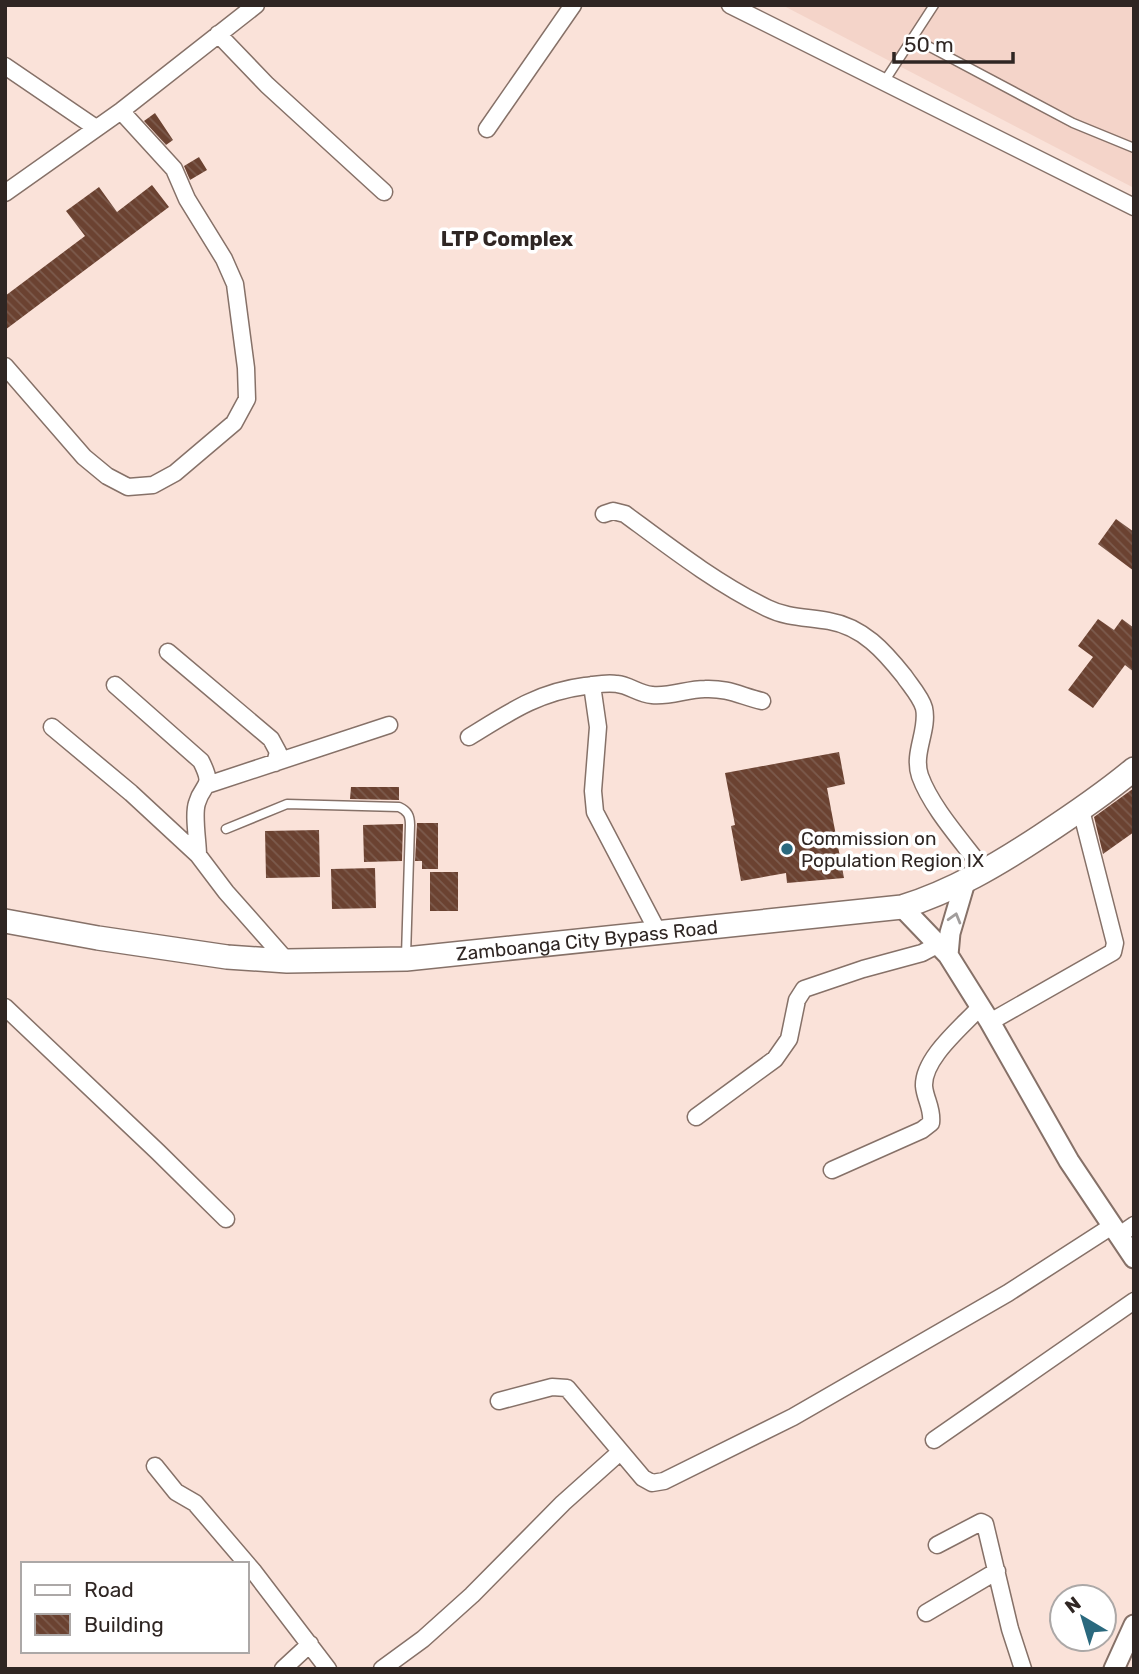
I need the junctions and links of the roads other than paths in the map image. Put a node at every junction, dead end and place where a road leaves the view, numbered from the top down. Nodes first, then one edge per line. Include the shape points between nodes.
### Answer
1 (256, 5) edge
2 (573, 5) edge
3 (730, 5) edge
4 (934, 5) edge
5 (218, 34) junction
6 (914, 38) junction
7 (9, 74) edge
8 (884, 82) junction
9 (121, 111) junction
10 (96, 128) junction
11 (487, 129) dead end
12 (1134, 148) edge
13 (384, 192) dead end
14 (5, 193) edge
15 (1134, 207) edge
16 (5, 366) edge
17 (604, 514) dead end
18 (169, 652) dead end
19 (115, 685) dead end
20 (592, 685) junction
21 (762, 701) dead end
22 (389, 725) dead end
23 (52, 727) dead end
24 (469, 737) dead end
25 (275, 763) junction
26 (1134, 769) edge
27 (207, 785) junction
28 (1081, 810) junction
29 (226, 829) dead end
30 (198, 855) junction
31 (975, 877) junction
32 (902, 907) junction
33 (5, 921) edge
34 (659, 934) junction
35 (943, 950) junction
36 (406, 959) junction
37 (287, 961) junction
38 (5, 1007) edge
39 (985, 1015) junction
40 (696, 1117) dead end
41 (832, 1171) dead end
42 (226, 1219) dead end
43 (1121, 1229) edge
44 (1134, 1258) edge
45 (1134, 1301) edge
46 (499, 1401) dead end
47 (934, 1440) dead end
48 (620, 1452) junction
49 (155, 1466) dead end
50 (937, 1545) dead end
51 (245, 1562) edge
52 (248, 1565) edge
53 (996, 1571) junction
54 (926, 1613) dead end
55 (1134, 1625) edge
56 (310, 1644) junction
57 (284, 1669) edge
58 (328, 1669) edge
59 (382, 1669) edge
60 (1023, 1669) edge
61 (1114, 1669) edge

1 - 5 street
2 - 11 street
3 - 8 street
4 - 6 lane
5 - 9 street
5 - 13 street
6 - 8 lane
6 - 12 lane via 1073,123
7 - 10 street
8 - 15 street
9 - 10 street
9 - 16 street via 174,169 235,284 247,399 234,423 175,473 153,485 128,487 84,457
10 - 14 street
17 - 31 street via 625,514 712,577 771,610 800,619 830,621 871,638 923,705 918,773
18 - 25 street via 271,738 278,752
19 - 27 street via 201,761
20 - 21 street via 619,684 649,695 719,689
20 - 24 street via 540,696
20 - 34 street via 598,727 595,812
22 - 25 street
23 - 30 street
25 - 27 street
26 - 28 main road, Zamboanga City Bypass Road
27 - 30 street via 197,803
28 - 31 main road, Zamboanga City Bypass Road
28 - 39 street via 1115,943 1113,952
29 - 36 lane via 287,804 404,809 410,825
30 - 37 street
31 - 32 main road, Zamboanga City Bypass Road
35 -> 31 street
32 - 34 main road, Zamboanga City Bypass Road
32 - 35 street
33 - 37 main road, Zamboanga City Bypass Road via 227,957
34 - 36 main road, Zamboanga City Bypass Road
35 - 39 street
35 - 40 street via 804,989 797,1000 789,1040 775,1059
36 - 37 main road, Zamboanga City Bypass Road
38 - 42 street
39 - 41 street via 937,1053 925,1072 931,1123
39 - 43 street via 1069,1161
43 - 44 street
43 - 48 street via 793,1417 675,1477 652,1483
45 - 47 street
46 - 48 street via 552,1387 567,1388
48 - 59 street via 472,1595
49 - 51 street via 176,1492 195,1503
50 - 53 street via 984,1522
52 - 56 street
53 - 54 street
53 - 60 street
55 - 61 street
56 - 57 street
56 - 58 street

